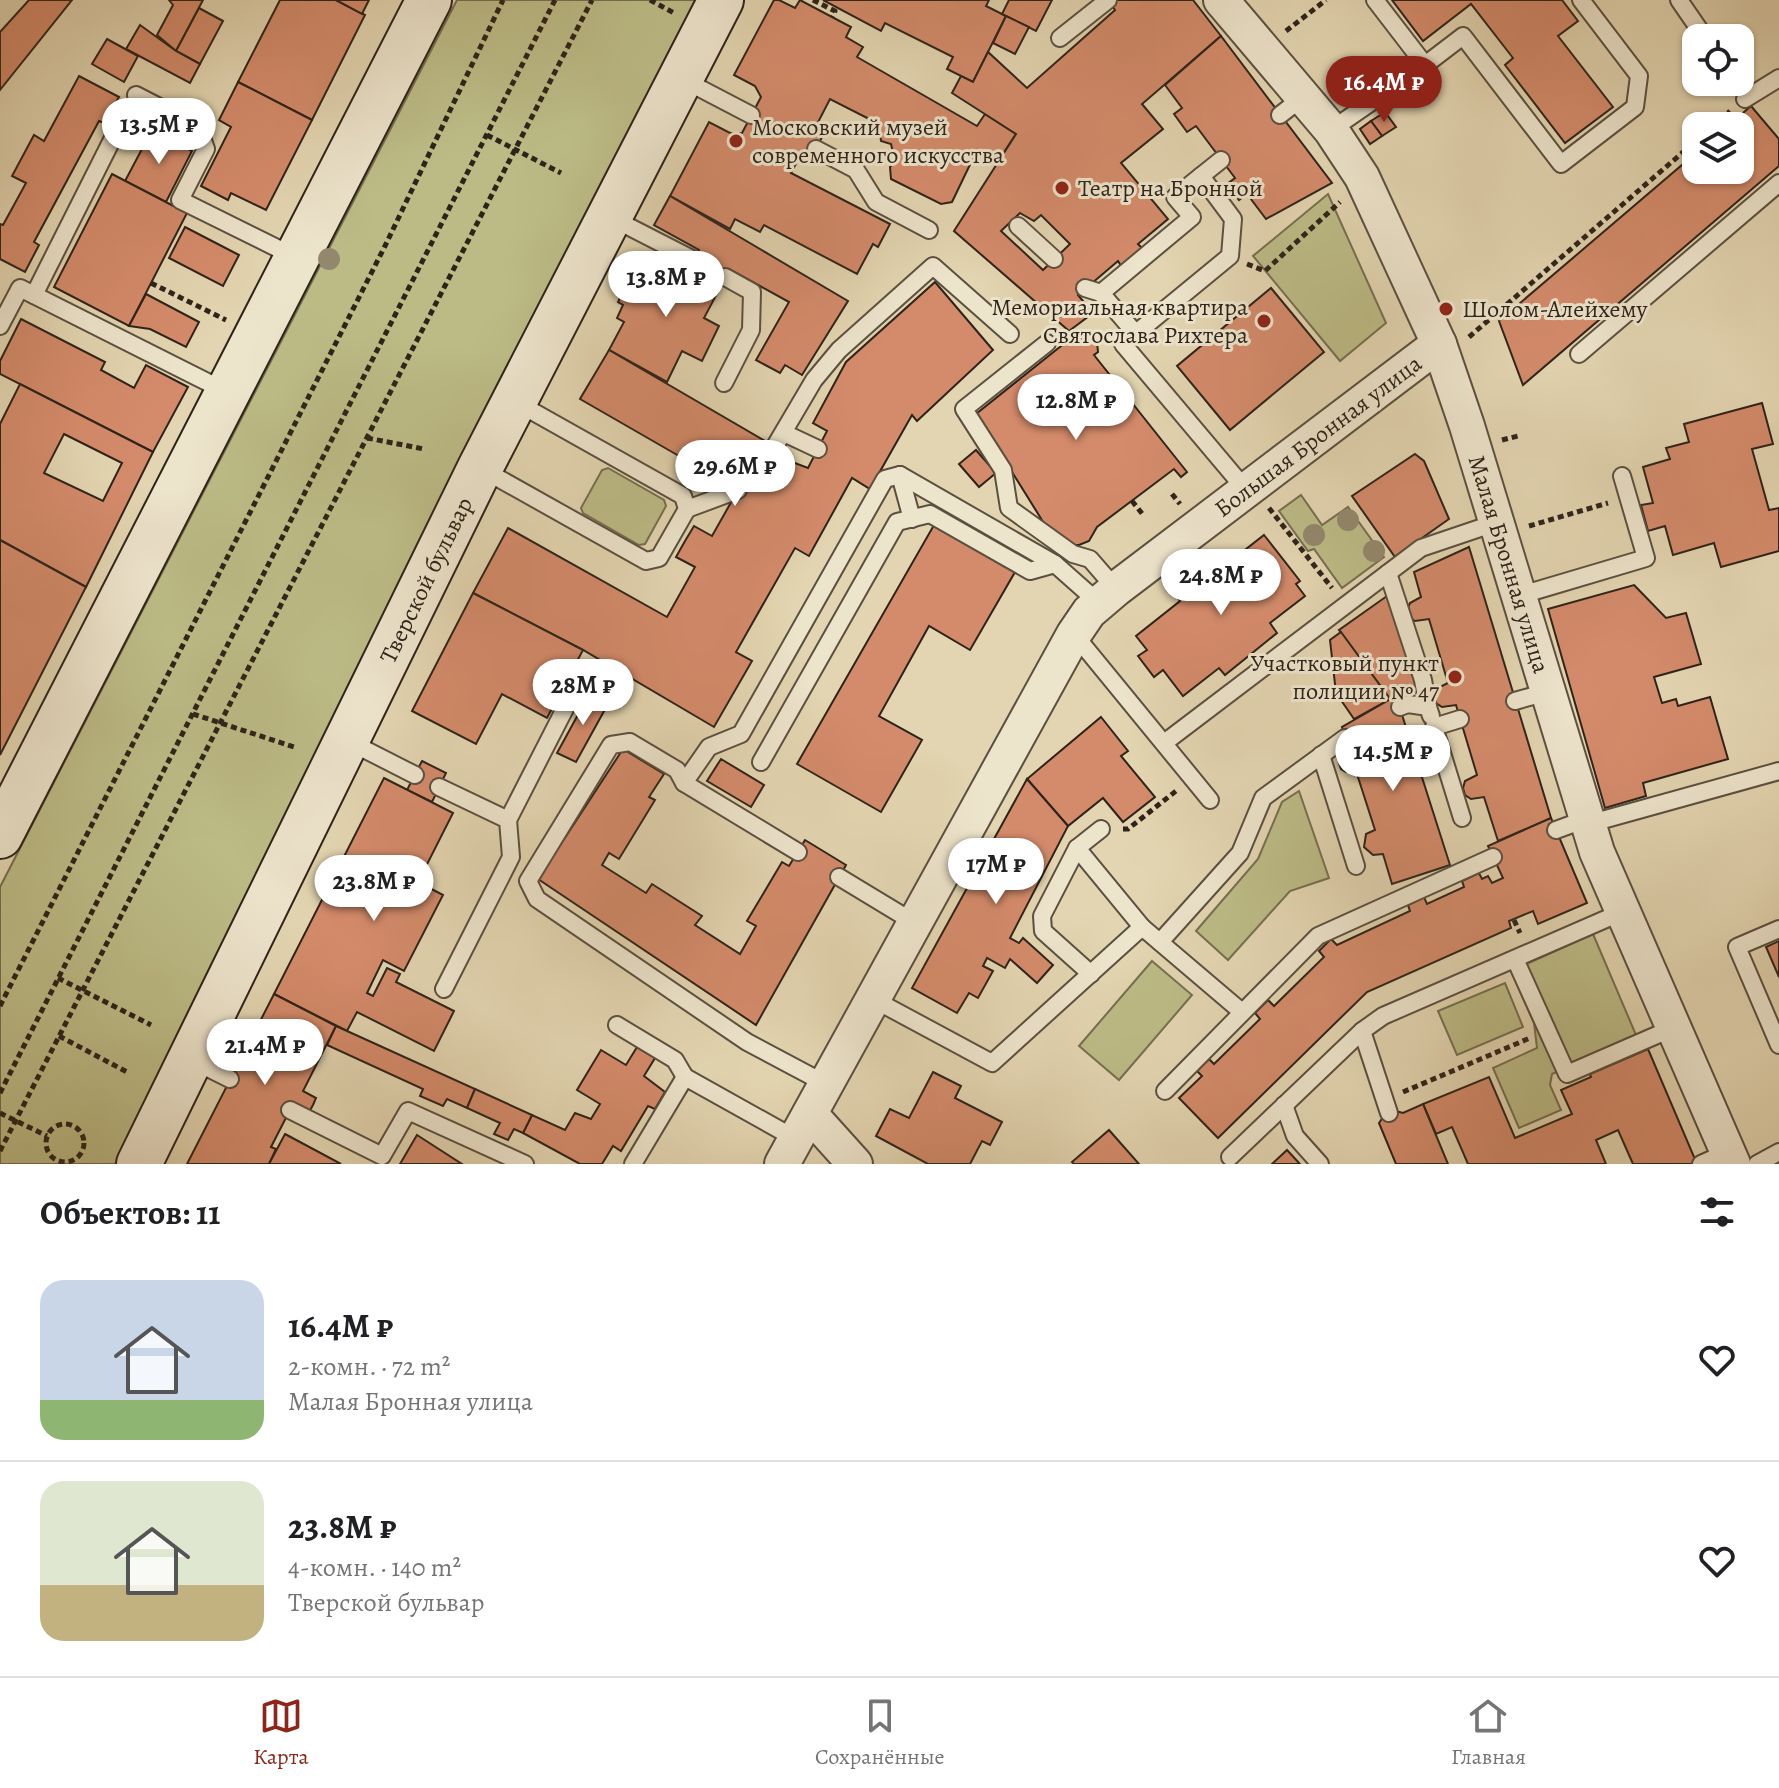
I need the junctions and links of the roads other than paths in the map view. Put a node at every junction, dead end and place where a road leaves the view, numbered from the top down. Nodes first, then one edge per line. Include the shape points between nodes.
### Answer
1 (429, 0) edge
2 (721, 0) edge
3 (1108, 0) edge
4 (1221, 0) edge
5 (1375, 0) edge
6 (1581, 0) edge
7 (1679, 0) edge
8 (1089, 6) edge
9 (1696, 24) edge
10 (1060, 38) dead end
11 (1425, 65) junction
12 (680, 78) junction
13 (1779, 78) edge
14 (136, 95) dead end
15 (1745, 99) dead end
16 (751, 115) dead end
17 (1331, 130) junction
18 (115, 134) dead end
19 (816, 149) dead end
20 (1221, 160) dead end
21 (1201, 176) junction
22 (1779, 183) edge
23 (609, 217) junction
24 (1018, 226) dead end
25 (929, 230) dead end
26 (296, 258) junction
27 (1054, 259) dead end
28 (694, 260) dead end
29 (725, 277) dead end
30 (34, 295) junction
31 (0, 326) edge
32 (1010, 334) dead end
33 (1136, 334) junction
34 (1047, 343) dead end
35 (1449, 345) junction
36 (1579, 354) dead end
37 (724, 383) dead end
38 (226, 392) junction
39 (514, 401) junction
40 (784, 433) junction
41 (818, 449) dead end
42 (480, 468) junction
43 (761, 470) dead end
44 (1622, 476) dead end
45 (888, 477) junction
46 (738, 490) dead end
47 (1255, 496) junction
48 (687, 509) junction
49 (912, 519) junction
50 (1505, 527) junction
51 (1055, 564) junction
52 (1388, 573) junction
53 (1108, 596) junction
54 (1518, 596) junction
55 (1074, 634) junction
56 (573, 693) dead end
57 (1400, 707) dead end
58 (1428, 707) junction
59 (1460, 719) dead end
60 (1434, 727) junction
61 (1345, 738) dead end
62 (347, 741) junction
63 (1164, 743) junction
64 (1321, 755) junction
65 (761, 762) dead end
66 (1779, 771) edge
67 (415, 775) dead end
68 (684, 783) junction
69 (439, 787) dead end
70 (1210, 800) dead end
71 (1462, 818) dead end
72 (508, 820) junction
73 (1576, 824) junction
74 (1101, 829) road end
75 (0, 836) edge
76 (1077, 848) junction
77 (798, 852) dead end
78 (1493, 857) dead end
79 (1356, 866) dead end
80 (839, 877) dead end
81 (1622, 912) junction
82 (915, 923) junction
83 (1142, 927) junction
84 (1779, 929) edge
85 (1160, 942) junction
86 (1515, 959) junction
87 (1091, 974) junction
88 (444, 989) dead end
89 (873, 999) junction
90 (1242, 1012) junction
91 (617, 1025) dead end
92 (1673, 1028) junction
93 (1362, 1031) junction
94 (1779, 1045) edge
95 (191, 1059) junction
96 (685, 1077) junction
97 (230, 1079) dead end
98 (826, 1084) junction
99 (1165, 1091) dead end
100 (1284, 1105) junction
101 (1386, 1106) road end
102 (290, 1110) dead end
103 (796, 1139) edge
104 (1779, 1152) edge
105 (1230, 1157) dead end
106 (1730, 1161) edge
107 (143, 1163) edge
108 (525, 1164) edge
109 (633, 1164) edge
110 (855, 1164) edge
111 (1320, 1164) edge

1 - 26 main road
2 - 12 main road, Тверской бульвар
3 - 8 lane
4 - 17 street, Малая Бронная улица via 1292,106
5 - 11 lane
6 - 11 lane via 1639,76 1635,107 1561,164 1463,36
7 - 9 lane
8 - 10 lane
11 - 17 lane
12 - 16 lane
12 - 23 main road, Тверской бульвар
13 - 15 lane
14 - 26 lane via 198,127 206,149 180,200
17 - 35 street, Малая Бронная улица via 1362,177
18 - 30 lane
19 - 25 lane via 856,170 876,202
20 - 21 lane
21 - 33 lane via 1233,219 1230,256
21 - 33 lane via 1175,197 1192,217 1093,291
22 - 36 lane
23 - 28 lane
23 - 39 main road, Тверской бульвар
24 - 27 lane
26 - 38 main road
29 - 37 lane via 752,292 751,330
30 - 31 lane via 20,288
30 - 38 lane
32 - 40 lane via 933,266 839,350 814,380
33 - 47 lane via 1123,344
34 - 53 lane via 964,409 1003,470 1009,508 1073,554 1090,559
35 - 47 street, Большая Бронная улица
35 - 50 street, Малая Бронная улица via 1467,426
38 - 75 main road via 12,790
39 - 42 main road, Тверской бульвар
39 - 48 lane via 683,496
40 - 41 lane
40 - 43 lane
42 - 48 lane via 646,561 659,558
42 - 62 main road, Тверской бульвар
44 - 54 lane via 1646,558
45 - 49 lane
45 - 51 lane
45 - 68 lane via 741,734 709,747
46 - 48 lane
47 - 53 street, Большая Бронная улица
49 - 51 lane via 930,514 1030,571
49 - 65 lane via 897,522
50 - 52 lane via 1421,548
50 - 54 street, Малая Бронная улица
51 - 53 lane
52 - 58 lane
52 - 63 lane
53 - 55 street, Большая Бронная улица
54 - 73 street, Малая Бронная улица via 1531,697
55 - 63 lane
55 - 82 street, Большая Бронная улица
56 - 72 lane
57 - 58 lane
58 - 60 lane
59 - 60 lane
60 - 71 lane
61 - 64 lane
62 - 67 lane
62 - 95 main road, Тверской бульвар
63 - 70 lane
64 - 79 lane
64 - 85 lane via 1263,798 1240,853
66 - 73 lane
68 - 77 lane
68 - 98 lane via 677,770 630,742 611,745 528,881 537,899 747,1042
69 - 72 lane
72 - 88 lane via 511,857
73 - 81 street, Малая Бронная улица
74 - 76 lane
76 - 83 lane
76 - 87 lane via 1042,916 1043,931
78 - 90 lane via 1318,936
80 - 82 lane
81 - 86 lane
81 - 92 street, Малая Бронная улица
82 - 89 street, Большая Бронная улица
83 - 85 lane
83 - 87 lane
84 - 94 lane via 1737,947
85 - 90 lane
86 - 92 lane via 1567,1074
86 - 93 lane via 1383,1016
87 - 89 lane via 992,1063
89 - 98 street, Большая Бронная улица
90 - 99 lane
91 - 96 lane via 675,1060
92 - 106 street, Малая Бронная улица
93 - 100 lane
93 - 101 lane
95 - 97 lane
95 - 107 main road, Тверской бульвар
96 - 103 lane
96 - 109 lane
98 - 103 street, Большая Бронная улица
100 - 105 lane
100 - 111 lane via 1295,1136
102 - 108 lane via 382,1156 408,1111
103 - 110 street
104 - 106 lane

